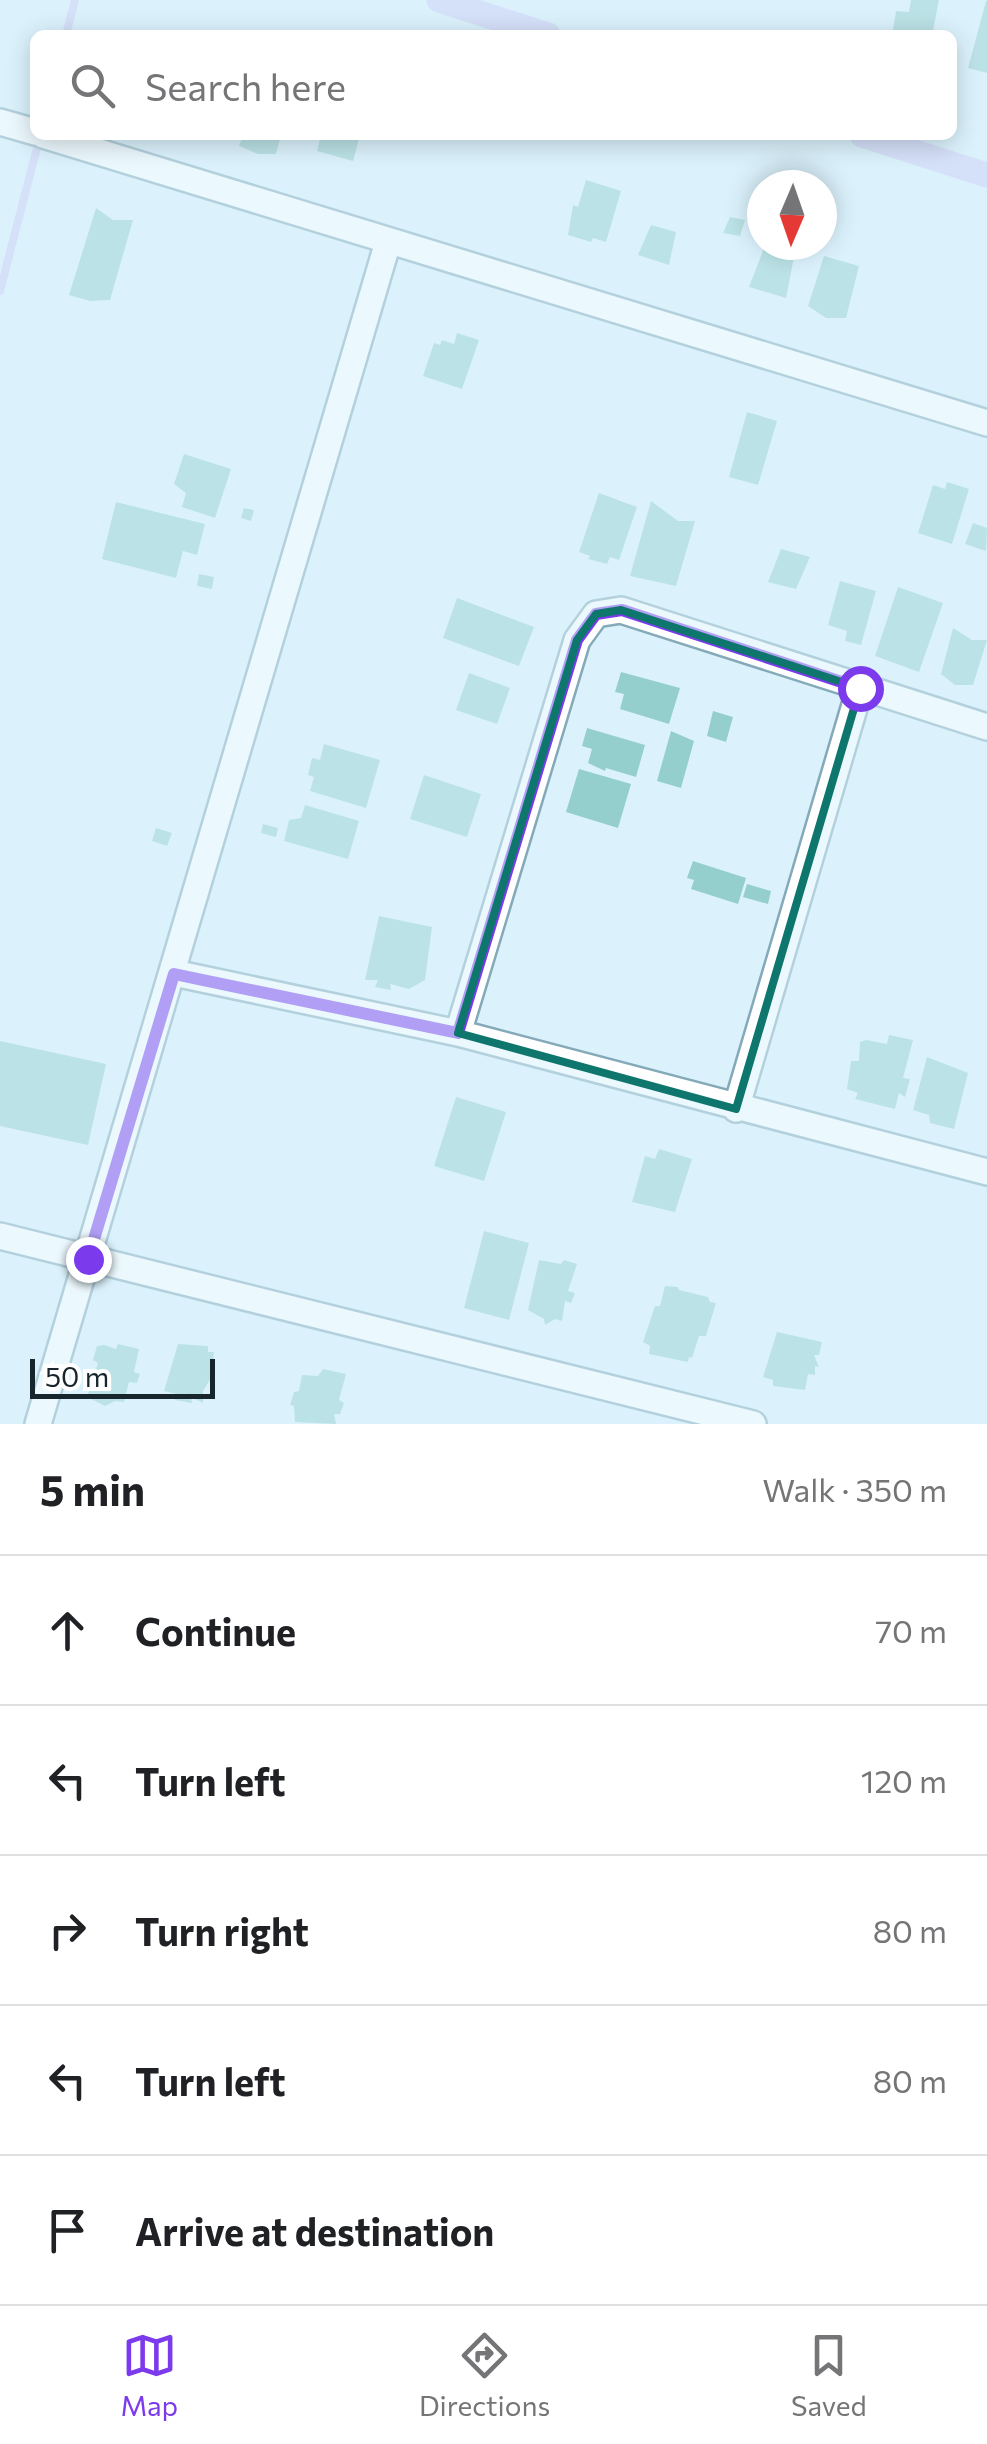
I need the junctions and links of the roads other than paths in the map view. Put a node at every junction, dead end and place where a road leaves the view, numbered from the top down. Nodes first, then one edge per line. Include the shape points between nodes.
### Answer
1 (0, 122) edge
2 (30, 131) edge
3 (59, 140) edge
4 (388, 242) junction
5 (987, 423) edge
6 (860, 688) junction
7 (987, 727) edge
8 (174, 974) junction
9 (458, 1033) junction
10 (736, 1109) junction
11 (987, 1172) edge
12 (0, 1236) edge
13 (88, 1259) junction
14 (38, 1424) edge
15 (752, 1424) edge

1 - 2 street
3 - 4 street
4 - 5 street
4 - 8 street
6 - 7 street
6 - 9 street via 622,610 596,614 577,640
6 - 10 street
8 - 9 street
8 - 13 street
9 - 10 street
10 - 11 street
12 - 13 street
13 - 14 street
13 - 15 street

